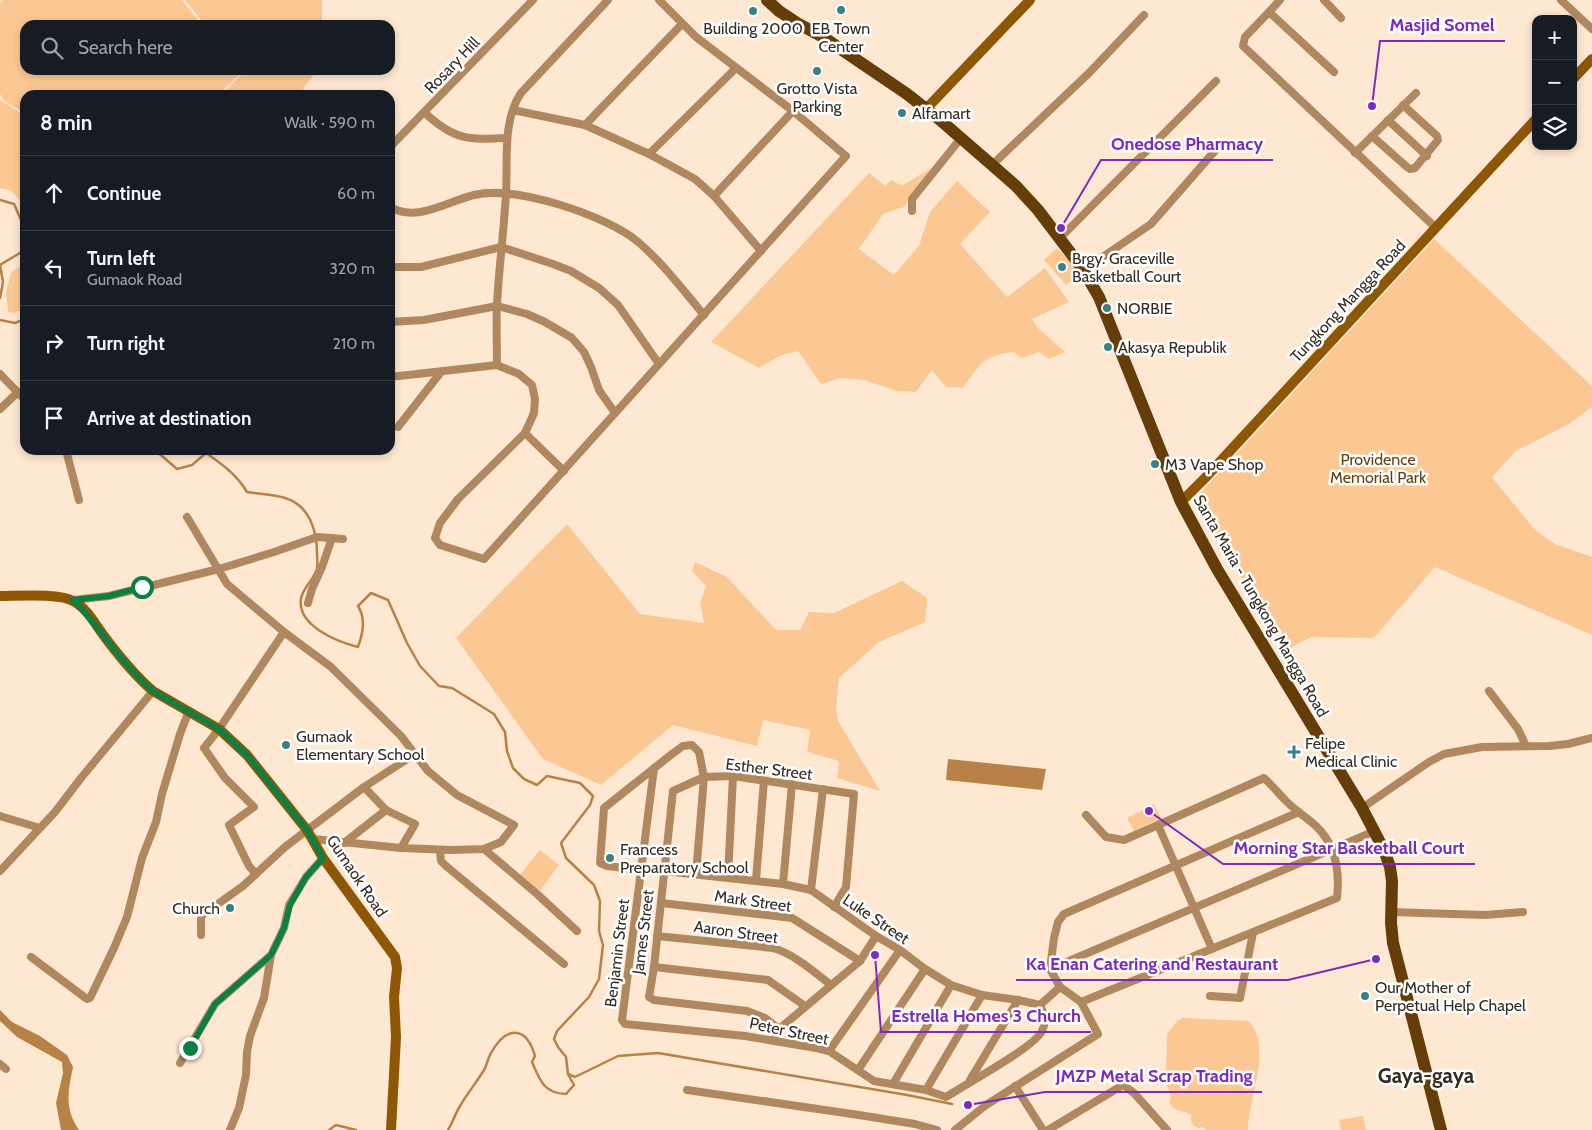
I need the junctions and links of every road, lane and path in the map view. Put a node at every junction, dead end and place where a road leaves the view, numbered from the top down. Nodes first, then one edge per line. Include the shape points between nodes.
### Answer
1 (533, 0) edge
2 (608, 0) edge
3 (659, 0) edge
4 (767, 0) edge
5 (1030, 0) edge
6 (1280, 0) edge
7 (1324, 0) edge
8 (1561, 0) edge
9 (1269, 12) junction
10 (1144, 14) dead end
11 (1341, 18) dead end
12 (682, 24) junction
13 (1592, 29) edge
14 (1592, 59) edge
15 (736, 68) junction
16 (1334, 72) dead end
17 (1577, 75) edge
18 (1216, 81) dead end
19 (1416, 93) dead end
20 (1403, 105) junction
21 (926, 108) junction
22 (513, 110) junction
23 (793, 111) junction
24 (425, 113) junction
25 (1388, 120) junction
26 (1532, 123) edge
27 (585, 125) junction
28 (1372, 136) junction
29 (507, 138) junction
30 (961, 138) junction
31 (395, 142) edge
32 (1220, 146) dead end
33 (1355, 153) junction
34 (649, 154) junction
35 (1427, 156) junction
36 (992, 165) junction
37 (506, 193) junction
38 (714, 196) junction
39 (395, 208) edge
40 (912, 211) dead end
41 (1436, 228) junction
42 (1060, 238) junction
43 (501, 247) junction
44 (761, 251) junction
45 (395, 267) edge
46 (1082, 268) junction
47 (497, 306) junction
48 (704, 315) junction
49 (395, 322) edge
50 (659, 364) junction
51 (497, 365) junction
52 (441, 372) junction
53 (0, 374) edge
54 (395, 377) edge
55 (18, 392) joint
56 (0, 409) edge
57 (615, 412) junction
58 (398, 427) dead end
59 (525, 433) junction
60 (67, 455) edge
61 (564, 471) junction
62 (79, 500) dead end
63 (1181, 502) junction
64 (187, 517) dead end
65 (332, 538) junction
66 (343, 539) dead end
67 (219, 569) junction
68 (0, 596) edge
69 (73, 600) junction
70 (308, 603) dead end
71 (284, 632) junction
72 (153, 691) junction
73 (1489, 691) dead end
74 (190, 711) junction
75 (219, 729) junction
76 (1592, 738) edge
77 (1526, 746) junction
78 (415, 754) junction
79 (654, 768) junction
80 (733, 776) junction
81 (704, 777) junction
82 (764, 780) junction
83 (792, 784) junction
84 (364, 788) junction
85 (822, 789) junction
86 (1362, 808) junction
87 (386, 810) junction
88 (1299, 812) junction
89 (1086, 815) dead end
90 (0, 816) edge
91 (1158, 825) junction
92 (40, 828) junction
93 (307, 830) junction
94 (1375, 831) junction
95 (313, 839) junction
96 (344, 843) junction
97 (402, 848) junction
98 (484, 849) junction
99 (1332, 849) junction
100 (440, 850) junction
101 (323, 858) junction
102 (1176, 866) junction
103 (642, 870) junction
104 (0, 871) edge
105 (664, 871) junction
106 (256, 874) junction
107 (696, 874) junction
108 (728, 877) junction
109 (756, 880) junction
110 (783, 884) junction
111 (811, 890) junction
112 (661, 903) junction
113 (834, 907) junction
114 (1195, 908) junction
115 (1390, 912) junction
116 (1523, 912) dead end
117 (577, 932) dead end
118 (1253, 933) junction
119 (201, 935) dead end
120 (657, 936) junction
121 (876, 936) junction
122 (1212, 949) junction
123 (900, 950) junction
124 (271, 955) junction
125 (31, 957) dead end
126 (860, 962) junction
127 (564, 964) dead end
128 (654, 967) junction
129 (925, 969) junction
130 (1050, 969) junction
131 (951, 984) junction
132 (831, 985) junction
133 (1060, 987) junction
134 (982, 995) junction
135 (1210, 996) dead end
136 (1018, 1000) junction
137 (1081, 1002) junction
138 (1040, 1005) junction
139 (805, 1006) junction
140 (624, 1023) joint
141 (779, 1029) junction
142 (774, 1041) junction
143 (829, 1051) junction
144 (180, 1063) dead end
145 (858, 1070) junction
146 (969, 1082) junction
147 (893, 1084) junction
148 (1015, 1086) junction
149 (687, 1090) dead end
150 (926, 1090) junction
151 (230, 1130) edge
152 (391, 1130) edge
153 (937, 1130) edge
154 (955, 1130) edge
155 (1043, 1130) edge
156 (1048, 1130) edge
157 (1167, 1130) edge
158 (1441, 1130) edge

1 - 24 street, Rosary Hill
2 - 22 street via 521,93
3 - 12 street
4 - 21 main road, Santa Maria - Tungkong Mangga Road
5 - 21 street
6 - 9 street
7 - 11 street
8 - 13 street
9 - 16 street
9 - 33 street via 1245,37 1243,46
10 - 36 street via 1089,73
12 - 15 street
12 - 27 street
14 - 17 street
15 - 23 street
15 - 34 street
18 - 42 street
19 - 20 street
20 - 25 street
20 - 35 street via 1437,136 1438,140
21 - 30 main road, Santa Maria - Tungkong Mangga Road
22 - 27 street
22 - 29 street
23 - 38 street
23 - 44 street via 846,156
24 - 29 street via 453,134 476,140
24 - 31 street, Rosary Hill
25 - 28 street
25 - 35 street
26 - 41 street, Tungkong Mangga Road
27 - 34 street
28 - 33 street
28 - 35 street via 1410,169
29 - 37 street
30 - 36 main road, Santa Maria - Tungkong Mangga Road
30 - 40 street via 912,199
32 - 46 street via 1151,224
33 - 41 street
34 - 38 street via 694,179
36 - 42 main road, Santa Maria - Tungkong Mangga Road via 1027,198
37 - 39 street via 476,194 425,211
37 - 43 street
37 - 48 street via 572,208 636,240
38 - 44 street
41 - 63 street, Tungkong Mangga Road
42 - 46 main road, Santa Maria - Tungkong Mangga Road
43 - 45 street via 421,267
43 - 47 street
43 - 50 street via 571,271 599,288 618,305
44 - 48 street
46 - 63 main road, Santa Maria - Tungkong Mangga Road via 1099,297
47 - 49 street via 424,320
47 - 51 street
47 - 57 street via 527,314 572,338 584,352 599,390
48 - 50 street
50 - 57 street
51 - 52 street
51 - 59 street via 519,374 532,385 536,399
52 - 54 street
52 - 58 street
53 - 55 street
55 - 56 street
57 - 61 street
59 - 61 street
59 - 61 street via 458,499 440,523 435,538 440,546 484,559
60 - 62 street
63 - 86 main road, Santa Maria - Tungkong Mangga Road via 1217,570
64 - 67 street
65 - 66 street
65 - 67 street via 317,537
65 - 70 street
67 - 69 street via 109,596
67 - 71 street via 227,584
68 - 69 street
69 - 72 street, Gumaok Road via 85,610 122,660
71 - 75 street
71 - 78 street via 332,667 377,710
72 - 74 street, Gumaok Road
72 - 92 street
73 - 77 street via 1518,729
74 - 75 street, Gumaok Road
74 - 125 street via 180,734 126,919 90,998 87,999
75 - 93 street, Gumaok Road via 247,755
75 - 106 street via 204,748 225,778 254,807 229,824
76 - 77 street via 1568,744
77 - 86 street via 1482,747 1444,754
78 - 84 street
78 - 98 street via 428,771 457,795 514,825 501,842
79 - 81 street via 683,746 692,745 702,758
79 - 103 street, Benjamin Street
79 - 103 street via 604,808 600,863
80 - 81 street, Esther Street
80 - 82 street, Esther Street
80 - 108 street
81 - 105 street, Esther Street via 674,792
81 - 107 street
82 - 83 street, Esther Street
82 - 109 street
83 - 85 street, Esther Street
83 - 110 street
84 - 87 street
84 - 93 street
85 - 111 street
85 - 113 street, Esther Street via 854,794 846,886
86 - 94 main road, Santa Maria - Tungkong Mangga Road
87 - 96 street
87 - 97 street via 414,824
88 - 91 street via 1264,778
88 - 99 street via 1326,837
88 - 102 street
89 - 91 street via 1106,837 1124,840
90 - 92 street
91 - 102 street
92 - 104 street
93 - 95 street, Gumaok Road
93 - 106 street
94 - 99 street
94 - 115 main road, Santa Maria - Tungkong Mangga Road via 1390,867
95 - 96 street
95 - 101 street, Gumaok Road
96 - 97 street
97 - 100 street
98 - 100 street
98 - 117 street
99 - 114 street
99 - 118 street via 1338,870 1337,898
100 - 127 street via 441,861 446,866
101 - 124 street via 306,877 290,905 284,928
101 - 152 street, Gumaok Road via 395,957 396,1037
102 - 114 street
102 - 130 street via 1064,914 1058,922
103 - 140 street, Benjamin Street
105 - 107 street, Luke Street
105 - 112 street, James Street
106 - 119 street via 201,916
107 - 108 street, Luke Street
108 - 109 street, Luke Street
109 - 110 street, Luke Street
110 - 111 street, Luke Street
111 - 113 street, Luke Street
112 - 120 street, James Street
112 - 126 street, Mark Street via 792,918
113 - 121 street, Luke Street
114 - 122 street
114 - 130 street
115 - 116 street via 1485,915
115 - 158 main road, Santa Maria - Tungkong Mangga Road via 1393,943
118 - 122 street
118 - 135 street via 1240,998
120 - 128 street, James Street
120 - 132 street, Aaron Street via 773,948 809,968
121 - 123 street, Luke Street
121 - 126 street
122 - 137 street
123 - 129 street, Luke Street
123 - 143 street
124 - 144 street via 215,1004
124 - 151 street via 264,998 250,1036 246,1075
126 - 132 street
128 - 139 street via 768,980
128 - 141 street, James Street via 649,997 654,1000 746,1011 765,1018
129 - 131 street, Luke Street
129 - 145 street
130 - 133 street
131 - 134 street, Luke Street
131 - 147 street
132 - 139 street
133 - 137 street
133 - 138 street
134 - 136 street, Luke Street
134 - 150 street
136 - 138 street, Luke Street
136 - 146 street
137 - 148 street via 1098,1034
138 - 146 street, Peter Street via 1045,1015 1042,1031 1030,1045
139 - 141 street
140 - 142 street, Peter Street
141 - 142 street
142 - 143 street, Peter Street
143 - 145 street, Peter Street
145 - 147 street, Peter Street via 874,1081
146 - 150 street, Peter Street via 946,1096
147 - 150 street, Peter Street
148 - 154 street
148 - 155 street
149 - 153 street
156 - 157 street via 1123,1085

